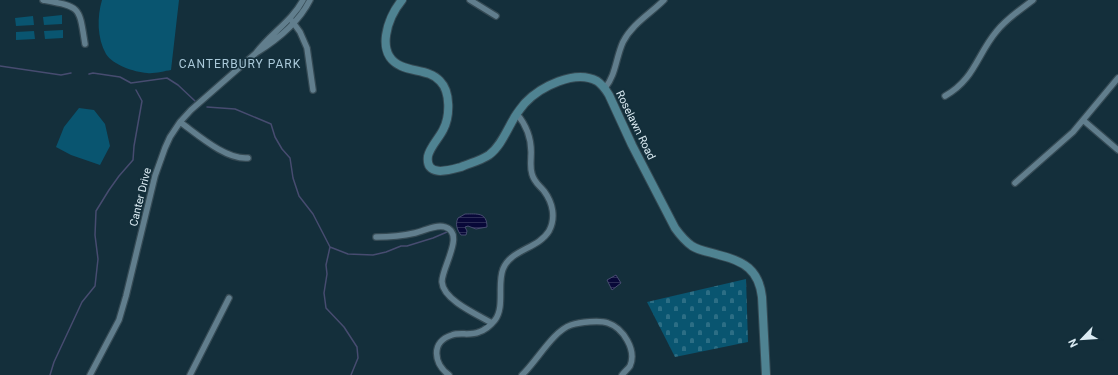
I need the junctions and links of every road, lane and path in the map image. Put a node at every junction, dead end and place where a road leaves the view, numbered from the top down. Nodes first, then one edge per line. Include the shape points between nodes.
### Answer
1 (43, 0) edge
2 (303, 0) edge
3 (310, 0) edge
4 (402, 0) edge
5 (470, 0) edge
6 (664, 0) edge
7 (1033, 0) edge
8 (496, 16) dead end
9 (290, 18) junction
10 (294, 23) junction
11 (84, 44) dead end
12 (256, 52) junction
13 (1118, 78) edge
14 (605, 88) junction
15 (313, 90) dead end
16 (945, 96) dead end
17 (517, 114) junction
18 (1083, 120) junction
19 (180, 122) junction
20 (1118, 150) edge
21 (248, 158) dead end
22 (1015, 183) dead end
23 (376, 237) dead end
24 (229, 298) dead end
25 (492, 323) junction
26 (90, 375) edge
27 (190, 375) edge
28 (449, 375) edge
29 (522, 375) edge
30 (622, 375) edge
31 (766, 375) edge

1 - 11 street via 66,4 77,10
2 - 9 street, Canter Drive
3 - 10 street, Canter Drive
4 - 17 street, Roselawn Road via 387,30 386,46 389,56 402,66 435,76 442,84 447,98 446,124 428,156 432,168 440,171 450,170 489,154 497,148
5 - 8 street
6 - 14 street via 629,33 620,50 612,78
7 - 16 street via 1003,24 991,38 967,78
9 - 10 street
9 - 12 street, Canter Drive
10 - 12 street, Canter Drive
10 - 15 street via 307,48
12 - 19 street, Canter Drive
13 - 18 street
14 - 17 street, Roselawn Road via 596,81 585,78 555,82 531,96
14 - 31 street, Roselawn Road via 632,146 680,235 700,250 740,262 757,277 762,297
17 - 25 street via 528,132 534,180 548,197 553,217 549,230 541,240 506,263 501,277 499,314
18 - 20 street
18 - 22 street via 1065,140
19 - 21 street via 226,154
19 - 26 street, Canter Drive via 159,162 119,320
23 - 25 street via 398,236 442,226 450,230 453,234 453,245 444,268 443,289 459,304
24 - 27 street
25 - 28 street via 480,332 453,334 440,343 436,352 437,361
29 - 30 street via 563,329 588,322 610,324 625,336 632,356 630,366

